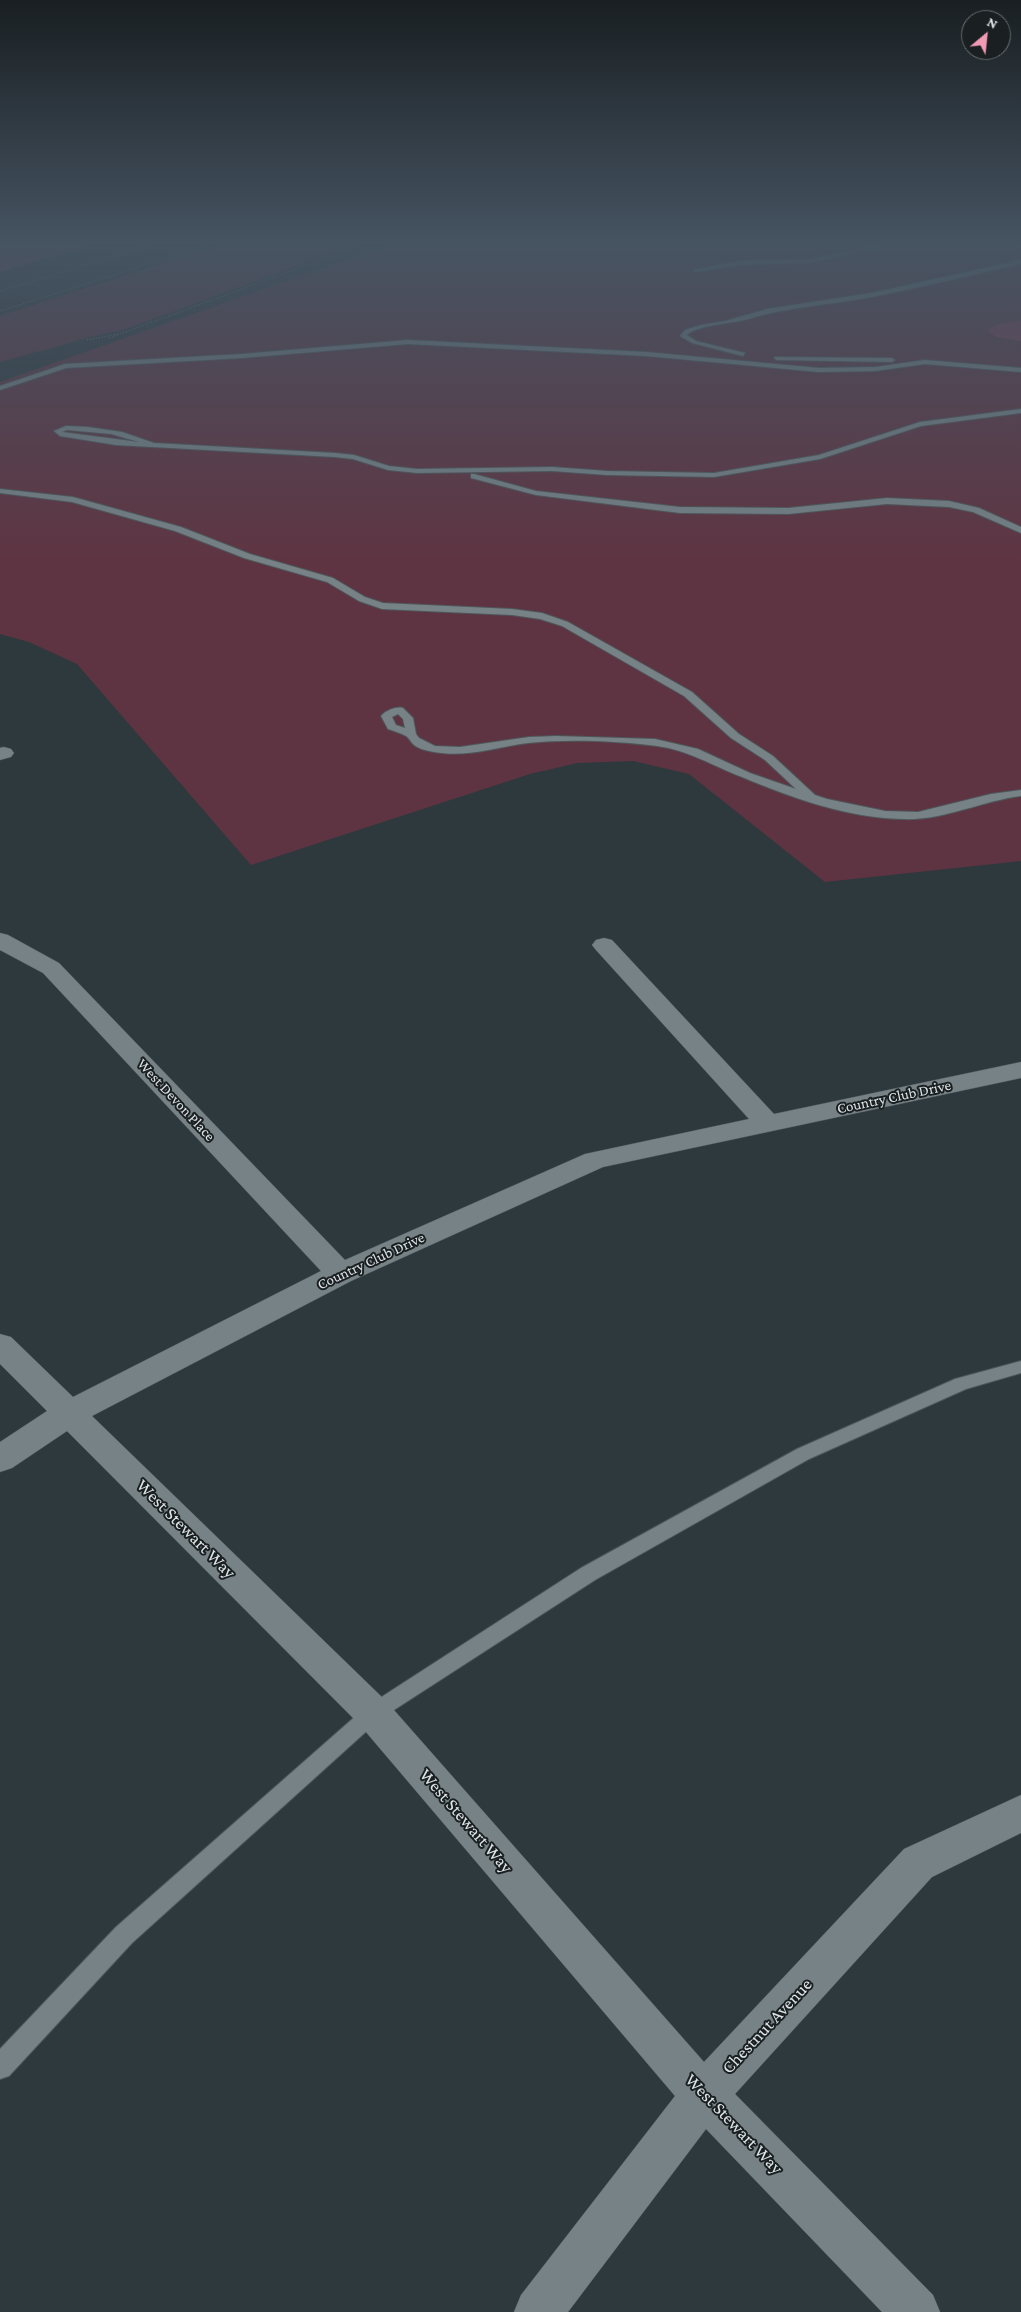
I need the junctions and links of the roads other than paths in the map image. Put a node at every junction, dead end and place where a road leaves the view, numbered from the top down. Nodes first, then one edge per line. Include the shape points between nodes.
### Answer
1 (338, 348) edge
2 (525, 348) edge
3 (718, 348) edge
4 (925, 362) junction
5 (1020, 368) edge
6 (0, 388) edge
7 (1021, 411) edge
8 (153, 445) junction
9 (452, 472) junction
10 (0, 491) edge
11 (1021, 530) edge
12 (411, 734) dead end
13 (1021, 793) edge
14 (810, 796) junction
15 (0, 940) edge
16 (604, 945) dead end
17 (1021, 1070) edge
18 (767, 1124) junction
19 (341, 1274) junction
20 (0, 1345) edge
21 (1021, 1367) edge
22 (69, 1413) junction
23 (0, 1459) edge
24 (373, 1713) junction
25 (1021, 1813) edge
26 (0, 2067) edge
27 (704, 2095) junction
28 (538, 2312) edge
29 (916, 2312) edge

1 - 6 lane via 65,366
2 - 4 lane via 646,354 819,370
3 - 4 lane via 780,358
4 - 5 lane
7 - 9 lane via 928,422 820,457 714,475 552,469
8 - 8 lane via 116,443 60,434 58,431 81,428
8 - 9 lane via 335,455 388,468
9 - 11 lane via 536,493 680,510 788,511 888,501 949,504 976,510
10 - 14 lane via 81,502 178,529 248,556 330,580 362,600 382,606 512,612 542,616 565,624 688,694 735,736 769,758
12 - 14 lane via 420,745 440,750 472,749 529,740 580,739 675,745
13 - 14 lane via 904,816 860,811
15 - 19 street, West Devon Place via 51,968
16 - 18 street
17 - 18 street, Country Club Drive
18 - 19 street, Country Club Drive via 595,1160
19 - 22 street, Country Club Drive
20 - 22 street, West Stewart Way
21 - 24 lane via 961,1384 803,1454 588,1574
22 - 23 street, Country Club Drive
22 - 24 street, West Stewart Way
24 - 26 lane via 124,1935
24 - 27 street, West Stewart Way
25 - 27 street, Chestnut Avenue via 918,1863
27 - 28 street, Chestnut Avenue
27 - 29 street, West Stewart Way

